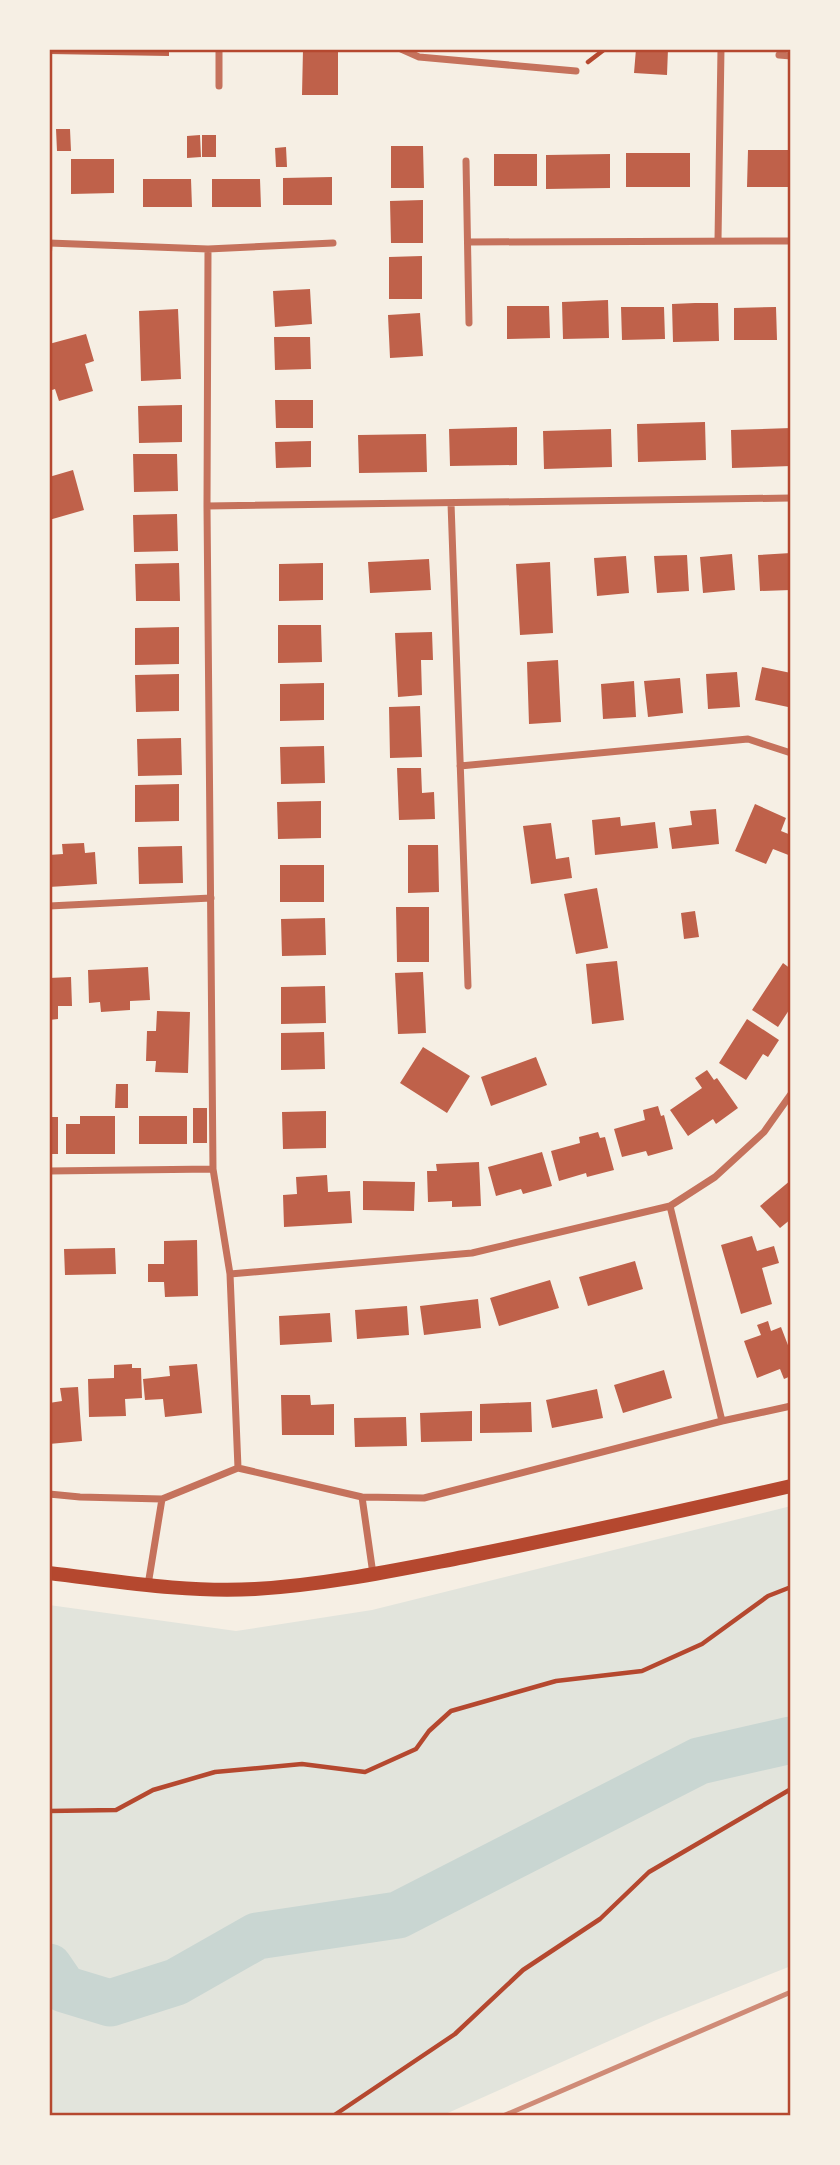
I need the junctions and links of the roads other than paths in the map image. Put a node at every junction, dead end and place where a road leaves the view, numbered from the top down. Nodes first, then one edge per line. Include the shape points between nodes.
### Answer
1 (219, 49) edge
2 (401, 49) edge
3 (721, 49) edge
4 (779, 55) dead end
5 (791, 56) edge
6 (576, 71) dead end
7 (219, 86) dead end
8 (466, 161) dead end
9 (718, 240) junction
10 (791, 241) edge
11 (469, 242) junction
12 (50, 243) edge
13 (333, 243) dead end
14 (208, 249) junction
15 (49, 260) edge
16 (469, 323) dead end
17 (791, 498) edge
18 (451, 502) junction
19 (207, 506) junction
20 (791, 753) edge
21 (460, 766) junction
22 (211, 898) junction
23 (49, 906) edge
24 (468, 986) dead end
25 (791, 1094) edge
26 (213, 1169) junction
27 (49, 1171) edge
28 (670, 1206) junction
29 (230, 1274) junction
30 (791, 1406) edge
31 (722, 1421) junction
32 (238, 1468) junction
33 (791, 1486) edge
34 (49, 1494) edge
35 (362, 1497) junction
36 (162, 1499) junction
37 (49, 1573) edge
38 (373, 1574) junction
39 (148, 1585) junction

1 - 7 street
2 - 6 street via 419,57
3 - 9 street
4 - 5 street
8 - 11 street
9 - 10 street
9 - 11 street
11 - 16 street
12 - 14 street
12 - 15 lane
13 - 14 street
14 - 19 street
17 - 18 street
18 - 19 street
18 - 21 street
19 - 22 street
20 - 21 street via 748,739
21 - 24 street
22 - 23 street
22 - 26 street
25 - 28 street via 764,1132 725,1168
26 - 27 street
26 - 29 street
28 - 29 street via 471,1254
28 - 31 street
29 - 32 street
30 - 31 street
31 - 35 street via 424,1498
32 - 35 street
32 - 36 street
33 - 38 main road
34 - 36 street
35 - 38 street
36 - 39 street
37 - 39 main road
38 - 39 main road via 257,1589

